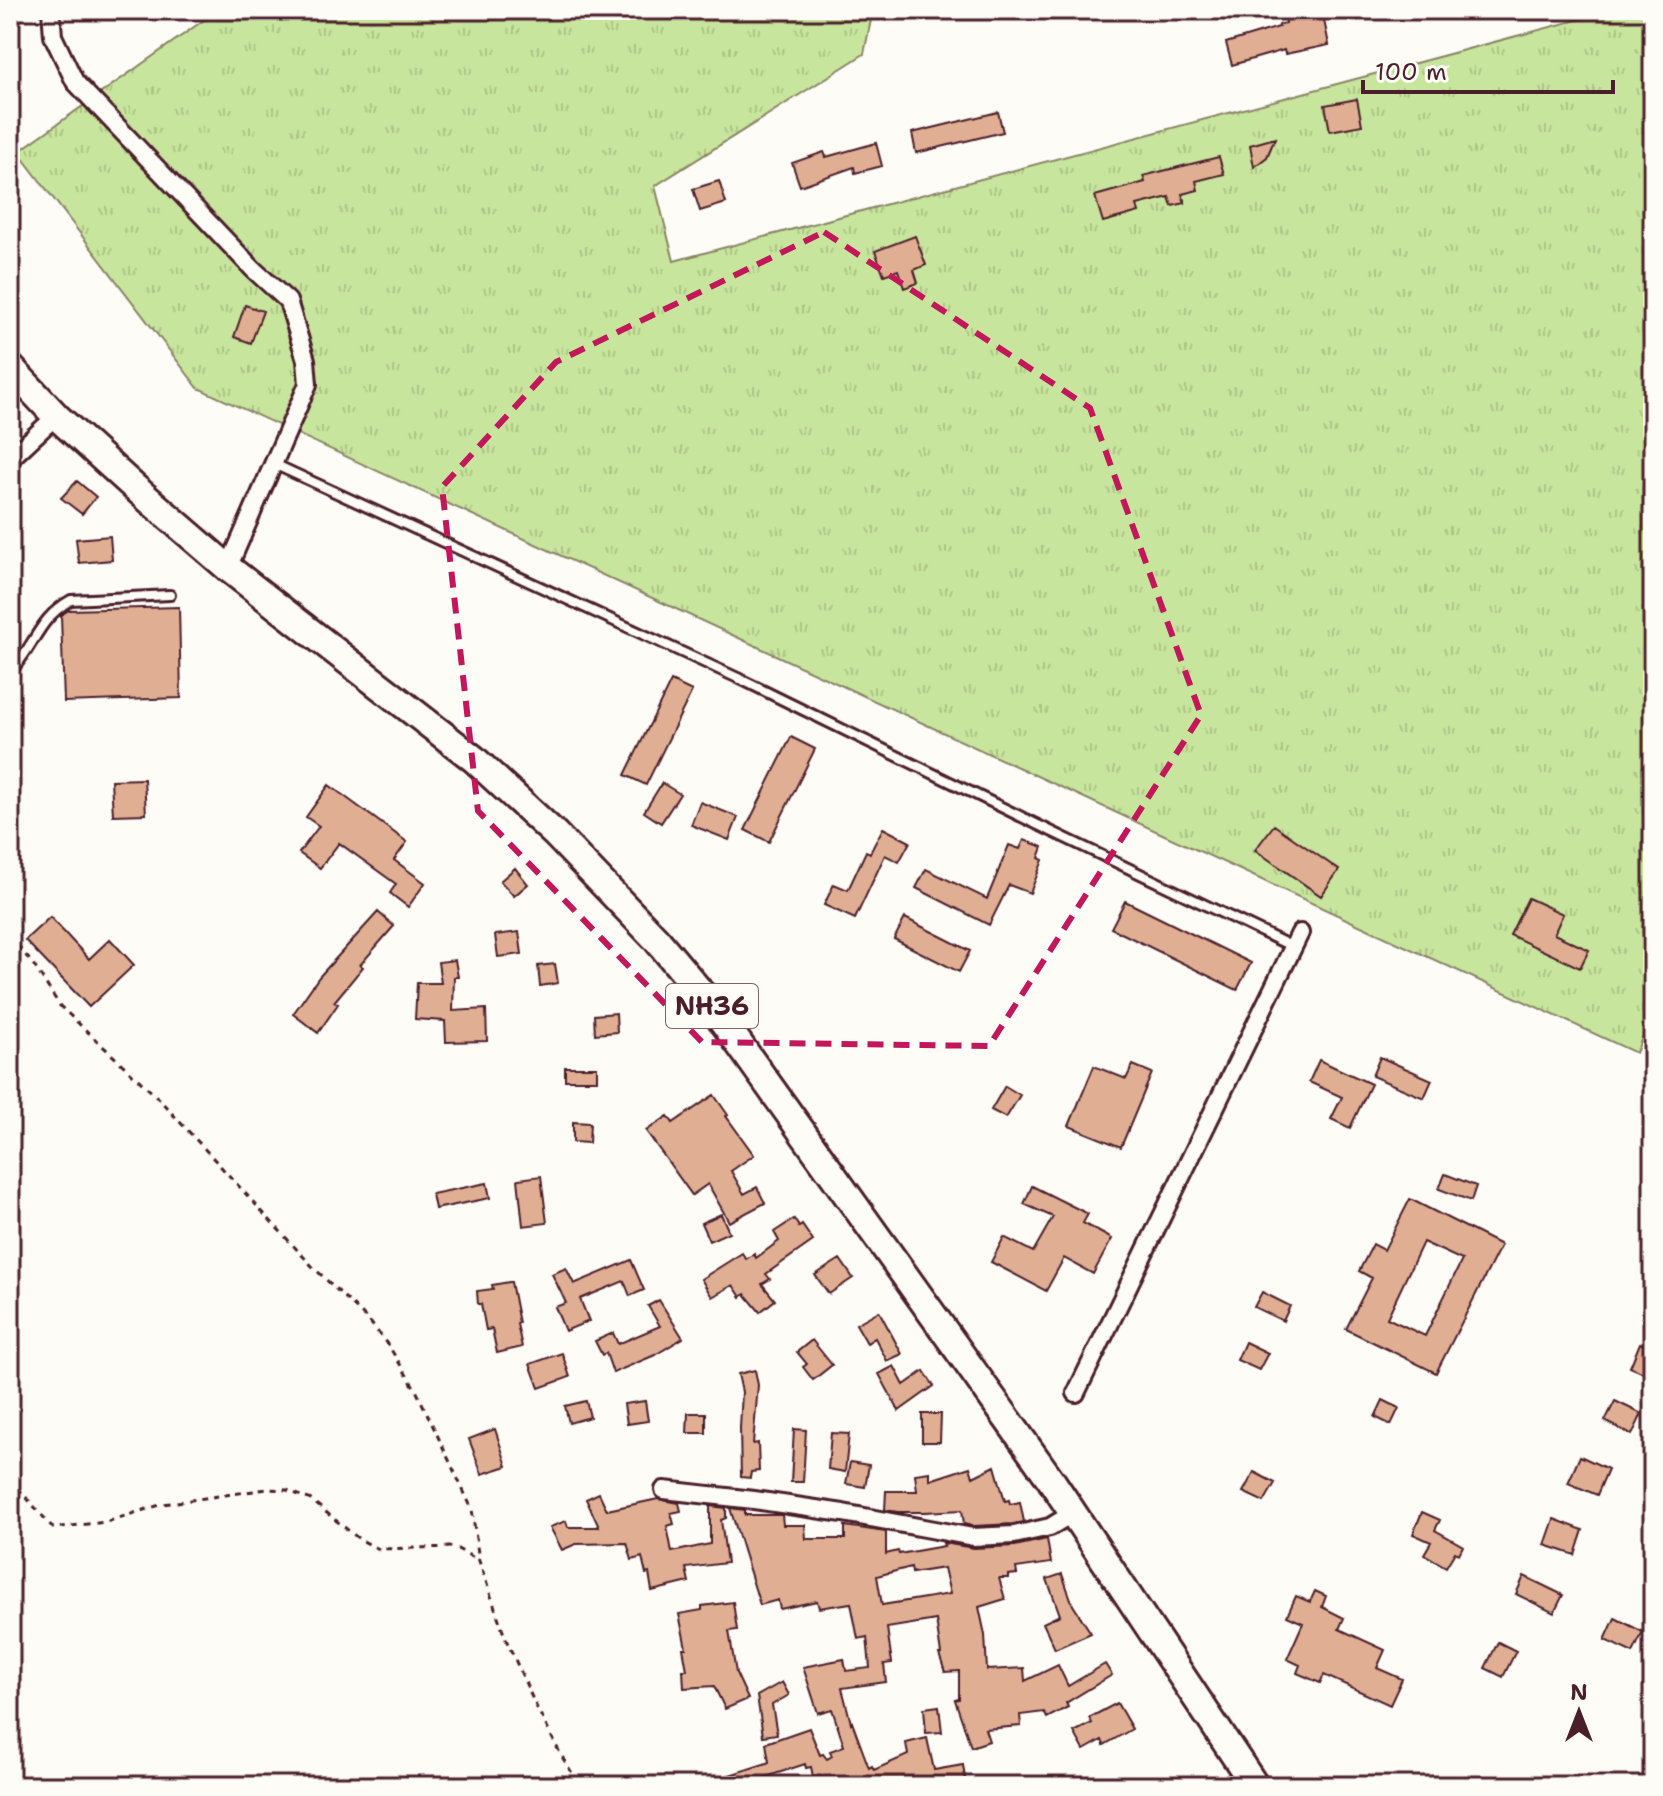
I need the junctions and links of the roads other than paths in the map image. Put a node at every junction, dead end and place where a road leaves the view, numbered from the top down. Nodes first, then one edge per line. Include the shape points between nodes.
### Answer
1 (51, 10) edge
2 (10, 367) edge
3 (56, 416) junction
4 (10, 459) edge
5 (274, 463) junction
6 (228, 568) junction
7 (170, 595) dead end
8 (10, 672) edge
9 (1297, 940) joint
10 (1076, 1393) dead end
11 (664, 1490) dead end
12 (1073, 1513) junction
13 (1255, 1786) edge

1 - 5 street via 53,36 75,82 288,301 308,384
2 - 3 highway, NH36
3 - 4 street
3 - 6 highway, NH36
5 - 6 street
5 - 9 lane via 740,679 1036,824
6 - 12 highway, NH36 via 474,759 657,940 712,1006
7 - 8 lane via 71,600 44,622
9 - 10 street
11 - 12 street via 843,1513 973,1537 1050,1527
12 - 13 highway, NH36

